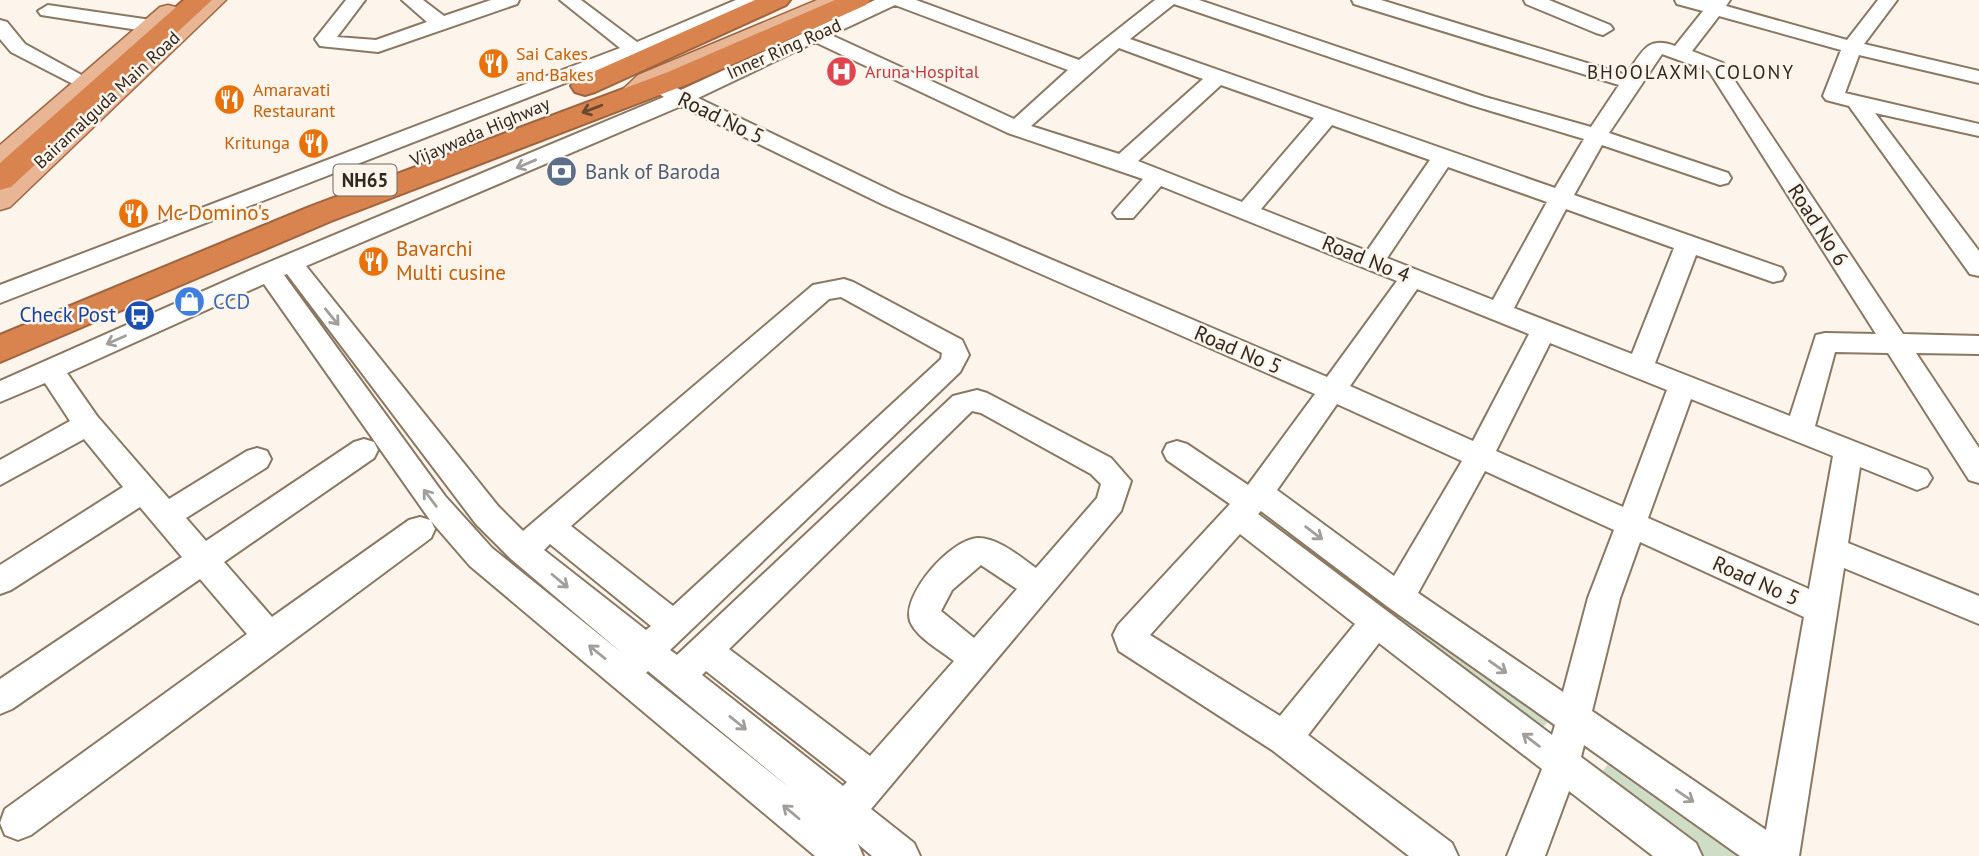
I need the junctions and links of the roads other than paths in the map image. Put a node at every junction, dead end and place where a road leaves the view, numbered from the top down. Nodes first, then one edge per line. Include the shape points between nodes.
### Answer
1 (182, 0) edge
2 (198, 0) edge
3 (214, 0) edge
4 (356, 0) edge
5 (411, 0) edge
6 (510, 0) edge
7 (569, 0) edge
8 (752, 0) edge
9 (777, 0) edge
10 (803, 0) edge
11 (837, 0) edge
12 (857, 0) edge
13 (890, 0) edge
14 (899, 0) edge
15 (1167, 0) edge
16 (1181, 0) edge
17 (1361, 0) edge
18 (1533, 0) edge
19 (1684, 0) edge
20 (1888, 0) edge
21 (1716, 5) edge
22 (48, 11) dead end
23 (441, 23) junction
24 (726, 23) junction
25 (0, 26) edge
26 (151, 26) junction
27 (1603, 29) dead end
28 (817, 36) junction
29 (1117, 41) junction
30 (1852, 47) junction
31 (1680, 53) junction
32 (1082, 68) junction
33 (655, 77) junction
34 (1979, 77) edge
35 (1216, 78) junction
36 (716, 80) joint
37 (1629, 82) junction
38 (86, 83) junction
39 (1856, 102) junction
40 (1328, 117) junction
41 (1016, 128) junction
42 (1979, 130) edge
43 (1594, 135) junction
44 (1443, 158) junction
45 (0, 160) edge
46 (1123, 163) junction
47 (1157, 176) junction
48 (1720, 178) dead end
49 (0, 180) edge
50 (1561, 200) junction
51 (0, 201) edge
52 (1246, 212) junction
53 (1125, 213) dead end
54 (1688, 244) junction
55 (1373, 261) junction
56 (280, 268) junction
57 (1979, 268) edge
58 (1773, 274) dead end
59 (1413, 277) junction
60 (0, 294) edge
61 (1500, 311) junction
62 (0, 325) edge
63 (1543, 332) junction
64 (1894, 343) junction
65 (1979, 345) edge
66 (0, 349) edge
67 (1639, 369) junction
68 (50, 370) junction
69 (1682, 386) junction
70 (1334, 391) junction
71 (0, 392) edge
72 (87, 424) junction
73 (1798, 432) junction
74 (364, 450) dead end
75 (1847, 451) junction
76 (1177, 452) dead end
77 (1479, 456) junction
78 (257, 459) dead end
79 (1979, 472) edge
80 (0, 474) edge
81 (1917, 478) dead end
82 (142, 490) junction
83 (1249, 503) junction
84 (165, 516) junction
85 (492, 519) junction
86 (549, 526) junction
87 (1633, 526) junction
88 (420, 529) dead end
89 (464, 538) junction
90 (522, 550) junction
91 (1832, 550) junction
92 (203, 557) junction
93 (0, 581) edge
94 (1040, 586) junction
95 (1399, 597) junction
96 (1822, 610) junction
97 (1979, 610) edge
98 (1375, 623) junction
99 (673, 625) junction
100 (269, 637) junction
101 (705, 650) junction
102 (977, 659) junction
103 (634, 662) junction
104 (679, 675) junction
105 (0, 698) edge
106 (1573, 719) junction
107 (1284, 738) junction
108 (1562, 763) junction
109 (872, 780) junction
110 (846, 810) junction
111 (18, 822) dead end
112 (833, 847) edge
113 (901, 856) edge
114 (1439, 856) edge
115 (1526, 856) edge
116 (1683, 856) edge
117 (1772, 856) edge
118 (1780, 856) edge

1 - 26 main road
2 - 49 highway
3 - 51 main road, Bairamalguda Main Road
4 - 23 street via 327,42 378,46
5 - 23 street
6 - 23 street
7 - 33 street, Road No 5
8 - 33 street
9 - 24 highway, NH65
10 - 24 main road, Vijaywada Highway
11 - 33 main road, Vijaywada Highway via 647,80
12 - 33 highway, NH65
13 - 28 street, Inner Ring Road
14 - 32 street
15 - 29 street
16 - 43 street via 1478,102
17 - 37 street
18 - 27 street
19 - 21 street
20 - 30 street
21 - 30 street
21 - 31 street
22 - 26 street
24 - 33 highway, Vijaywada Highway / NH65
25 - 38 street via 18,48
26 - 38 main road
28 - 36 street, Inner Ring Road
28 - 41 street, Road No 4
29 - 32 street
29 - 35 street
30 - 34 street
30 - 39 street via 1833,96
31 - 37 street via 1658,46
31 - 64 street, Road No 6 via 1716,67
32 - 41 street
33 - 36 highway
33 -> 56 street
33 - 60 street
33 - 62 highway, Vijaywada Highway / NH65 via 421,158
33 -> 66 highway, Vijaywada Highway / NH65
33 - 70 street, Road No 5 via 892,200
35 - 40 street
35 - 46 street
37 - 43 street
38 - 45 main road
39 - 42 street
39 - 57 street
40 - 44 street
40 - 52 street
41 - 46 street, Road No 4
43 - 48 street
43 - 50 street
44 - 50 street
44 - 55 street
46 - 47 street, Road No 4
47 - 52 street, Road No 4
47 - 53 street
50 - 54 street
50 - 61 street
52 - 55 street, Road No 4
54 - 58 street
54 - 67 street
55 - 59 street, Road No 4
56 -> 68 street
56 -> 85 street
89 -> 56 street via 435,505
59 - 61 street, Road No 4
59 - 70 street
61 - 63 street, Road No 4
63 - 67 street, Road No 4
63 - 77 street
64 - 65 street
64 - 73 street via 1825,342
64 - 79 street, Road No 6
67 - 69 street, Road No 4
68 - 71 street
68 - 72 street
69 - 73 street, Road No 4
69 - 87 street
70 - 77 street, Road No 5
70 - 83 street
72 - 80 street
72 - 82 street
73 - 75 street, Road No 4
74 - 92 street
75 - 81 street, Road No 4
75 - 91 street
76 - 83 street
77 - 87 street, Road No 5
77 - 95 street
78 - 84 street
82 - 84 street
82 - 93 street
83 -> 95 street
83 - 98 street
83 - 107 street via 1129,635 1131,641
84 - 92 street
85 - 89 street
85 - 90 street
86 - 90 street
86 - 99 street
86 - 99 street via 822,291 844,288 953,347 956,355 951,366
87 - 96 street, Road No 5
87 - 106 street via 1604,598
88 - 100 street
103 -> 89 street via 481,557
90 -> 103 street
91 - 96 street
91 - 97 street
92 - 100 street
92 - 105 street
94 - 101 street via 1111,503 1116,481 1101,466 977,400 963,403
94 - 102 street
94 - 102 street via 978,551 924,599 926,620
95 -> 106 street
96 - 118 street
98 - 107 street
108 -> 98 street
99 - 103 street
100 - 111 street
101 - 104 street
101 - 109 street
102 - 109 street
103 - 104 street
112 -> 103 street
104 -> 110 street
106 - 108 street
106 -> 117 street
107 - 114 street
108 - 115 street
108 - 116 street
109 - 110 street
110 - 112 street
110 - 113 street

